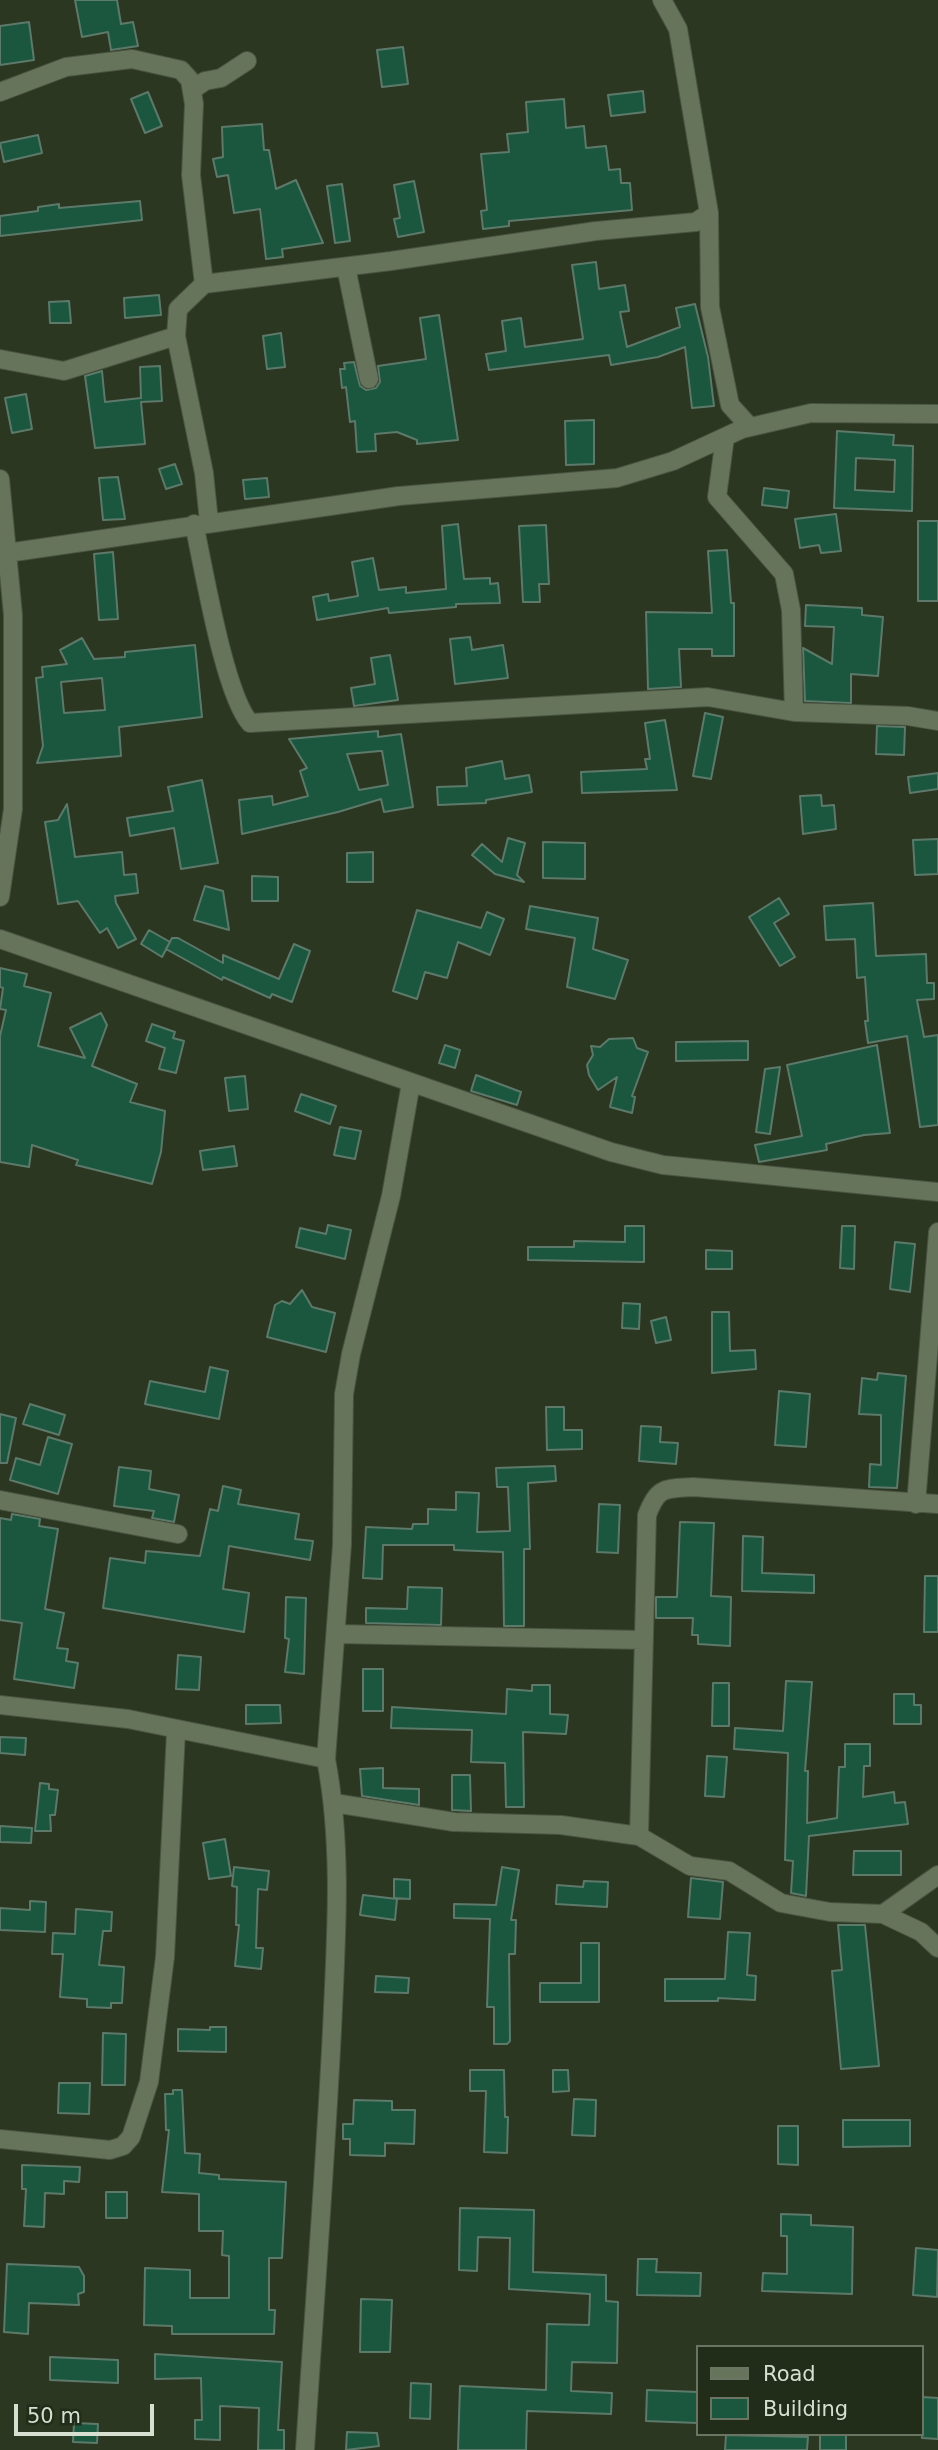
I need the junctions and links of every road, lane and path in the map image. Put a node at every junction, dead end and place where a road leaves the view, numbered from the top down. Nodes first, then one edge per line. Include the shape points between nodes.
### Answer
1 (662, 0) edge
2 (247, 61) dead end
3 (192, 90) junction
4 (0, 92) edge
5 (709, 213) junction
6 (346, 267) junction
7 (204, 284) junction
8 (176, 336) junction
9 (0, 359) edge
10 (369, 379) dead end
11 (938, 414) edge
12 (750, 428) junction
13 (724, 437) junction
14 (0, 479) edge
15 (201, 523) junction
16 (7, 553) junction
17 (794, 712) junction
18 (938, 721) edge
19 (0, 897) edge
20 (0, 939) edge
21 (411, 1083) junction
22 (938, 1192) edge
23 (938, 1233) edge
24 (0, 1500) edge
25 (916, 1504) junction
26 (938, 1504) edge
27 (178, 1534) dead end
28 (336, 1634) junction
29 (644, 1640) junction
30 (0, 1705) edge
31 (176, 1731) junction
32 (326, 1759) junction
33 (334, 1803) junction
34 (639, 1836) junction
35 (938, 1875) edge
36 (883, 1914) junction
37 (938, 1948) edge
38 (0, 2139) edge
39 (305, 2450) edge

1 - 5 street via 678,29
2 - 3 street
3 - 4 street via 181,70 132,59 66,67
3 - 7 street via 191,175
5 - 6 street via 696,222 596,231
5 - 12 street via 710,307 730,405
6 - 7 street
6 - 10 street
7 - 8 street via 178,309
8 - 9 street via 64,371
8 - 15 street via 204,473
11 - 12 street via 811,413
12 - 13 street
13 - 15 street via 673,461 617,478 399,496
13 - 17 street via 717,498 784,574 791,610
14 - 16 street
15 - 16 street
15 - 17 street via 223,653 241,713 250,723 708,697
16 - 19 street via 13,615 13,809
17 - 18 street
20 - 21 street
21 - 22 street via 611,1152 663,1165
21 - 28 street via 391,1196 344,1394
23 - 25 street
24 - 27 street
25 - 26 street
25 - 29 street via 693,1487 664,1489 654,1497 647,1515
28 - 29 street
28 - 32 street
29 - 34 street
30 - 31 street via 128,1719
31 - 32 street
31 - 38 street via 165,1957 149,2081 131,2137 110,2150
32 - 33 street
33 - 34 street via 454,1822 561,1825
33 - 39 street via 338,1856 334,1969
34 - 36 street via 690,1866 729,1871 781,1903 830,1912
35 - 36 street
36 - 37 street via 921,1932

